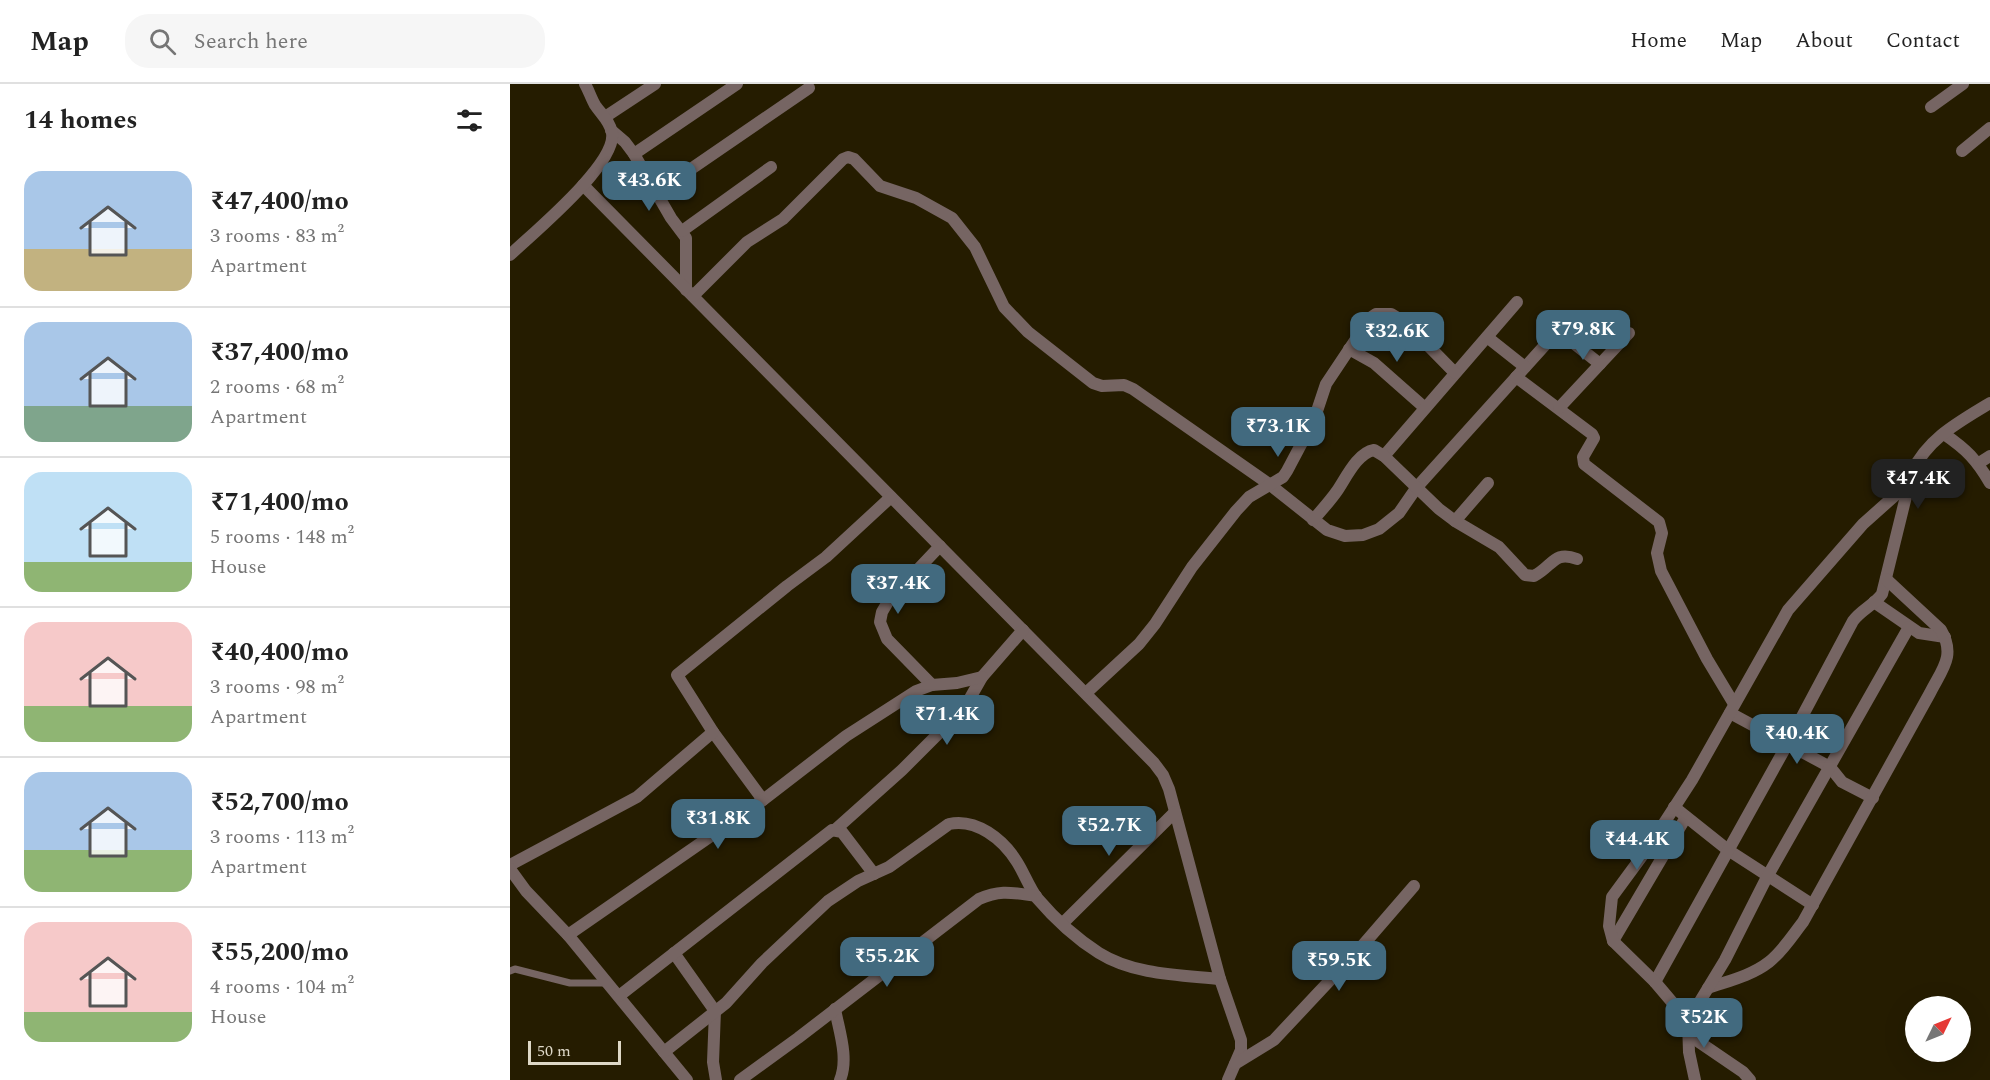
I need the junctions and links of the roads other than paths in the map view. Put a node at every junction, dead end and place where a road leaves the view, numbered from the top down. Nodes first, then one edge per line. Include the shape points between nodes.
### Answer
1 (585, 84) edge
2 (656, 84) edge
3 (737, 84) edge
4 (1963, 84) edge
5 (809, 88) dead end
6 (1931, 107) dead end
7 (605, 117) junction
8 (1990, 128) edge
9 (611, 130) junction
10 (1962, 151) dead end
11 (634, 154) junction
12 (771, 167) dead end
13 (583, 185) junction
14 (656, 193) junction
15 (682, 231) junction
16 (510, 255) edge
17 (689, 293) junction
18 (1517, 302) dead end
19 (1629, 333) dead end
20 (1487, 337) junction
21 (1349, 349) junction
22 (1600, 364) junction
23 (1521, 372) junction
24 (1455, 373) junction
25 (1990, 403) edge
26 (1425, 408) junction
27 (1560, 408) junction
28 (1944, 434) junction
29 (1384, 456) junction
30 (1990, 456) edge
31 (1978, 463) junction
32 (1910, 482) junction
33 (1488, 483) dead end
34 (1990, 483) edge
35 (1269, 484) junction
36 (1417, 487) junction
37 (891, 497) junction
38 (1313, 520) junction
39 (1455, 521) junction
40 (940, 546) junction
41 (1577, 559) dead end
42 (1886, 579) junction
43 (1874, 602) junction
44 (1909, 627) junction
45 (1023, 630) junction
46 (1945, 637) junction
47 (982, 677) junction
48 (933, 685) junction
49 (1086, 693) junction
50 (1732, 708) junction
51 (713, 732) junction
52 (1788, 743) junction
53 (1830, 767) junction
54 (1873, 798) junction
55 (763, 800) junction
56 (1674, 807) junction
57 (1175, 812) junction
58 (1686, 817) junction
59 (836, 830) junction
60 (1728, 850) junction
61 (510, 867) edge
62 (874, 874) junction
63 (1767, 877) junction
64 (1414, 886) dead end
65 (1036, 896) junction
66 (1813, 905) junction
67 (1063, 923) junction
68 (568, 935) junction
69 (1613, 941) junction
70 (674, 953) junction
71 (510, 971) edge
72 (1220, 979) junction
73 (1655, 982) junction
74 (606, 983) junction
75 (1708, 988) junction
76 (619, 996) junction
77 (835, 1009) junction
78 (715, 1011) junction
79 (1688, 1021) junction
80 (664, 1052) junction
81 (1235, 1064) junction
82 (687, 1080) edge
83 (716, 1080) edge
84 (740, 1080) edge
85 (840, 1080) edge
86 (1228, 1080) edge
87 (1695, 1080) edge
88 (1750, 1080) edge

1 - 7 street
2 - 7 street
3 - 11 street
4 - 6 street
5 - 14 street
7 - 9 street
8 - 10 street
9 - 11 street
9 - 13 street via 612,142 606,155
11 - 14 street
12 - 15 street
13 - 16 street
13 - 17 street
14 - 15 street
15 - 17 street
17 - 35 street via 747,242 783,219 848,157 880,186 916,198 952,218 975,246 1004,307 1028,332 1083,376 1102,386 1133,389
17 - 37 street
18 - 20 street
19 - 22 street
20 - 23 street
20 - 24 street
21 - 24 street via 1370,318 1391,314 1406,322
21 - 26 street via 1374,363
21 - 35 street via 1324,388 1314,420 1290,466 1282,477
22 - 23 street via 1558,333
22 - 27 street
23 - 27 street
23 - 36 street
24 - 26 street
25 - 28 street
26 - 29 street
27 - 50 street via 1593,436 1582,461 1587,468 1661,525 1657,553 1661,571
28 - 31 street
28 - 32 street via 1920,456
29 - 36 street
29 - 38 street via 1374,450 1366,453
30 - 31 street
31 - 34 street
32 - 42 street
32 - 50 street via 1863,524 1788,610
33 - 39 street
35 - 38 street
35 - 49 street via 1236,511 1192,567 1155,624
36 - 38 street via 1391,521 1363,535 1345,536
36 - 39 street
37 - 40 street
37 - 51 street via 826,557 679,672 678,680
39 - 41 street via 1499,547 1525,575 1539,573 1559,556
40 - 45 street
40 - 48 street via 889,600 880,622 887,639
42 - 43 street via 1882,594
42 - 46 street via 1932,620
43 - 44 street
43 - 52 street via 1853,621
44 - 46 street via 1924,635
44 - 53 street
45 - 47 street
45 - 49 street
46 - 54 street via 1948,657
47 - 48 street
47 - 59 street via 964,707
48 - 55 street via 916,691 846,736
49 - 57 street via 1159,769
50 - 52 street
50 - 56 street
51 - 55 street
51 - 61 street via 637,797
52 - 53 street
52 - 60 street
53 - 54 street via 1842,782
53 - 63 street
54 - 66 street
55 - 68 street
56 - 58 street
56 - 69 street via 1612,897 1609,926
57 - 67 street
57 - 72 street
58 - 60 street
58 - 69 street
59 - 62 street via 842,832
59 - 70 street
60 - 63 street
60 - 73 street
61 - 68 street via 526,891
62 - 65 street via 949,824 970,823 1002,844
62 - 78 street via 828,901
63 - 66 street
63 - 75 street
64 - 81 street via 1274,1040
65 - 67 street
65 - 77 street via 1007,892 979,899
66 - 75 street via 1784,948 1768,962
67 - 72 street via 1119,964
68 - 74 street
69 - 73 street
70 - 76 street
70 - 78 street
71 - 74 lane via 570,983
72 - 81 street via 1241,1040
73 - 79 street
74 - 76 street
75 - 79 street
76 - 80 street
77 - 84 street
77 - 85 street via 844,1054
78 - 80 street
78 - 83 street
79 - 87 street
79 - 88 street via 1700,1041
80 - 82 street
81 - 86 street

